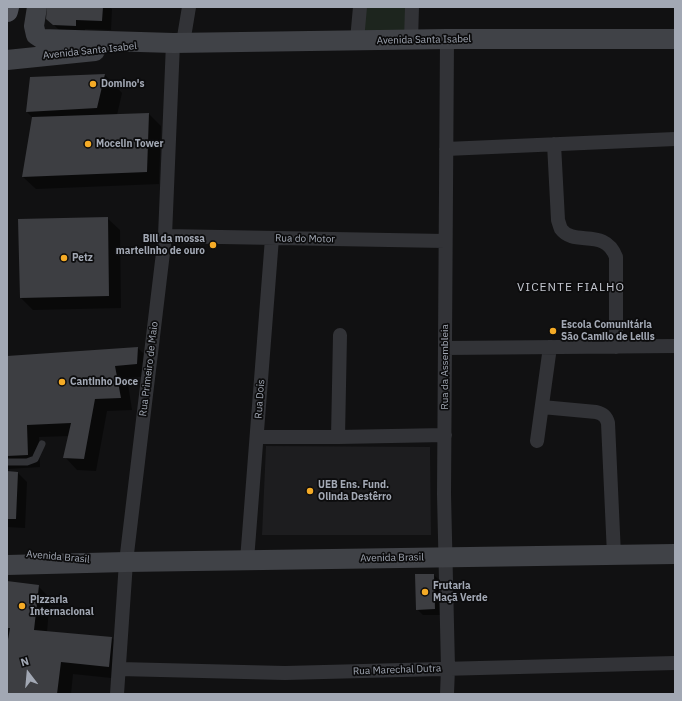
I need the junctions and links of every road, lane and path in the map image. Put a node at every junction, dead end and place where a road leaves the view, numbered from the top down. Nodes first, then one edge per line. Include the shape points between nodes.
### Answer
1 (8, 7) edge
2 (37, 7) edge
3 (189, 7) edge
4 (360, 7) edge
5 (412, 7) edge
6 (7, 11) edge
7 (447, 39) junction
8 (675, 39) edge
9 (357, 40) junction
10 (411, 40) junction
11 (178, 43) junction
12 (7, 60) edge
13 (675, 139) edge
14 (554, 144) junction
15 (446, 149) junction
16 (165, 236) junction
17 (272, 238) junction
18 (445, 241) junction
19 (340, 335) dead end
20 (675, 346) edge
21 (550, 347) junction
22 (616, 347) junction
23 (445, 348) junction
24 (542, 407) junction
25 (445, 435) junction
26 (257, 437) junction
27 (338, 437) junction
28 (537, 440) dead end
29 (42, 444) dead end
30 (7, 462) edge
31 (7, 553) edge
32 (675, 554) edge
33 (614, 555) junction
34 (445, 557) junction
35 (247, 560) junction
36 (117, 562) junction
37 (7, 565) edge
38 (675, 663) edge
39 (448, 668) junction
40 (119, 669) junction
41 (117, 694) edge
42 (447, 694) edge

1 - 6 main road
2 - 11 street, Avenida Santa Isabel via 34,29 36,35 42,39
3 - 11 street, Rua Primeiro de Maio
4 - 9 street
5 - 10 street
7 - 8 street, Avenida Santa Isabel
7 - 10 street, Avenida Santa Isabel
7 - 15 street, Rua da Assembleia
9 - 10 street, Avenida Santa Isabel
9 - 11 street, Avenida Santa Isabel
11 - 12 street, Avenida Santa Isabel
11 - 16 street, Rua Primeiro de Maio
13 - 14 street
14 - 15 street
14 - 22 street via 558,220 561,229 573,236 605,241 616,257
15 - 18 street, Rua da Assembleia
16 - 17 street, Rua do Motor
16 - 36 street, Rua Primeiro de Maio
17 - 18 street, Rua do Motor
17 - 26 street, Rua Dois
18 - 23 street, Rua da Assembleia
19 - 27 street
20 - 22 street
21 - 22 street
21 - 23 street
21 - 24 street
23 - 25 street, Rua da Assembleia
24 - 28 street
24 - 33 street via 596,412 606,417
25 - 27 street
25 - 34 street, Rua da Assembleia
26 - 27 street
26 - 35 street, Rua Dois
29 - 30 lane via 35,459 27,462
31 - 36 street, Avenida Brasil
32 - 33 street, Avenida Brasil
33 - 34 street, Avenida Brasil
34 - 35 street, Avenida Brasil
34 - 39 street, Rua da Assembleia
35 - 36 street, Avenida Brasil
36 - 37 street, Avenida Brasil
36 - 40 street, Rua Primeiro de Maio
38 - 39 street, Rua Marechal Dutra
39 - 40 street, Rua Marechal Dutra via 285,673
39 - 42 street, Rua da Assembleia
40 - 41 street, Rua Primeiro de Maio

